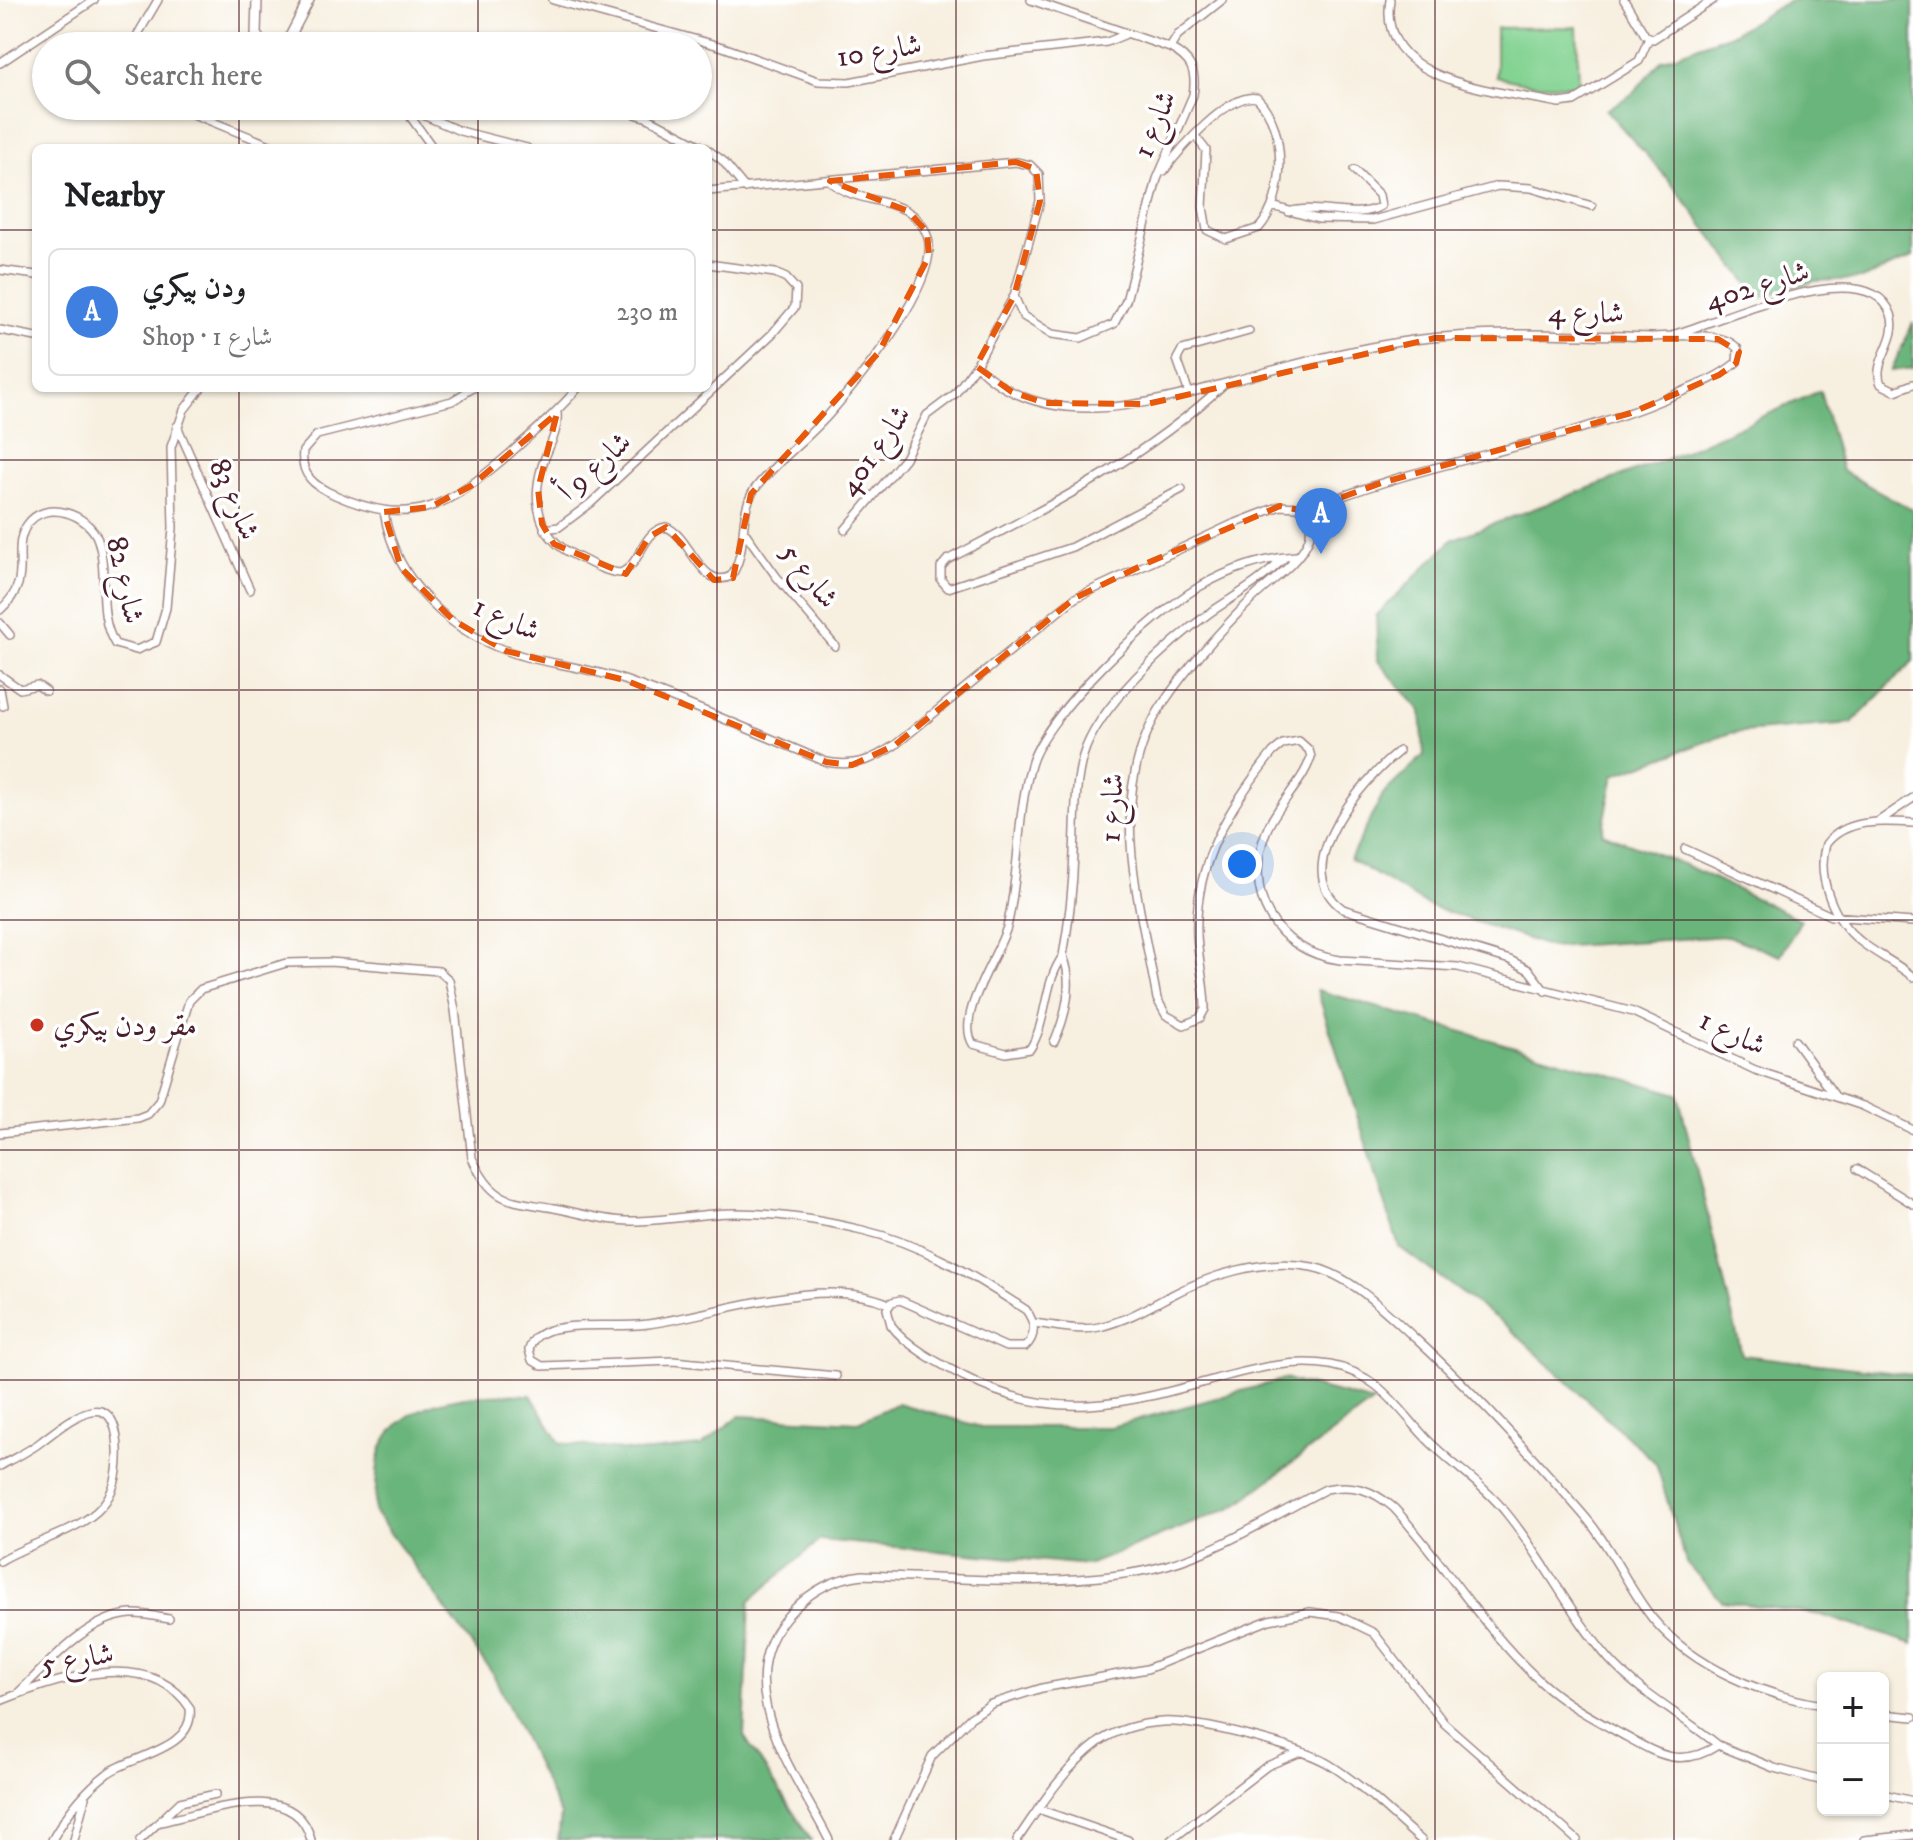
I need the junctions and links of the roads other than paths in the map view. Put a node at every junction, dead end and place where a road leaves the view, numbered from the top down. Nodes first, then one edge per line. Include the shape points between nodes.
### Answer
1 (94, 0) edge
2 (158, 0) edge
3 (257, 0) edge
4 (309, 0) edge
5 (553, 0) edge
6 (1031, 0) edge
7 (1222, 0) edge
8 (1624, 0) edge
9 (1713, 0) edge
10 (1390, 1) edge
11 (46, 32) edge
12 (139, 32) edge
13 (256, 32) edge
14 (292, 32) edge
15 (669, 32) edge
16 (1124, 35) junction
17 (1649, 38) junction
18 (32, 42) edge
19 (712, 44) edge
20 (1170, 48) junction
21 (0, 63) edge
22 (208, 120) edge
23 (413, 120) edge
24 (435, 120) edge
25 (650, 120) edge
26 (1195, 136) junction
27 (683, 137) junction
28 (267, 144) edge
29 (430, 144) edge
30 (511, 144) edge
31 (681, 144) edge
32 (697, 144) edge
33 (712, 153) edge
34 (1354, 170) dead end
35 (1157, 179) junction
36 (830, 181) junction
37 (745, 188) junction
38 (712, 191) edge
39 (1272, 206) junction
40 (1592, 206) dead end
41 (1288, 212) junction
42 (712, 265) edge
43 (0, 270) edge
44 (32, 274) edge
45 (1014, 296) junction
46 (0, 330) edge
47 (1249, 331) dead end
48 (32, 336) edge
49 (1664, 337) junction
50 (976, 365) junction
51 (1225, 383) junction
52 (1913, 384) edge
53 (712, 390) edge
54 (198, 392) edge
55 (467, 392) edge
56 (575, 392) edge
57 (710, 392) edge
58 (1189, 393) junction
59 (557, 413) junction
60 (177, 426) junction
61 (1182, 489) dead end
62 (1304, 511) junction
63 (384, 512) junction
64 (544, 529) junction
65 (845, 530) dead end
66 (746, 534) junction
67 (1286, 556) junction
68 (1296, 556) junction
69 (250, 590) dead end
70 (0, 610) edge
71 (0, 623) edge
72 (10, 635) dead end
73 (835, 646) dead end
74 (0, 675) edge
75 (0, 689) edge
76 (46, 691) dead end
77 (3, 706) dead end
78 (1399, 751) dead end
79 (1913, 798) edge
80 (1877, 822) junction
81 (1913, 823) edge
82 (1685, 849) dead end
83 (1841, 918) junction
84 (1913, 922) edge
85 (1063, 956) junction
86 (1913, 977) edge
87 (1545, 991) junction
88 (1795, 1041) dead end
89 (1054, 1042) dead end
90 (1835, 1096) junction
91 (1913, 1130) edge
92 (0, 1133) edge
93 (1857, 1169) dead end
94 (1913, 1204) edge
95 (889, 1304) junction
96 (1033, 1323) junction
97 (836, 1376) dead end
98 (0, 1466) edge
99 (0, 1561) edge
100 (169, 1619) dead end
101 (18, 1694) junction
102 (0, 1701) edge
103 (1817, 1704) edge
104 (1889, 1715) edge
105 (1913, 1717) edge
106 (1718, 1745) junction
107 (1303, 1752) junction
108 (1817, 1779) edge
109 (216, 1794) dead end
110 (1889, 1795) edge
111 (85, 1796) junction
112 (1913, 1801) edge
113 (1038, 1809) junction
114 (161, 1822) junction
115 (1913, 1835) edge
116 (52, 1840) edge
117 (74, 1840) edge
118 (140, 1840) edge
119 (311, 1840) edge
120 (829, 1840) edge
121 (894, 1840) edge
122 (1017, 1840) edge
123 (1128, 1840) edge
124 (1171, 1840) edge
125 (1421, 1840) edge
126 (1577, 1840) edge
127 (1864, 1840) edge

1 - 11 street
2 - 12 street
3 - 13 street
4 - 14 street
5 - 15 street, شارع 10
6 - 16 street, شارع 1
7 - 20 street via 1178,35
8 - 17 street
9 - 17 street
10 - 17 street via 1390,23 1422,70 1559,103 1574,101 1639,61
16 - 19 street, شارع 10 via 1107,42 983,56 886,76 818,81
16 - 20 street, شارع 1
18 - 21 street
20 - 35 street, شارع 1 via 1193,67 1194,87
22 - 28 street
23 - 29 street
24 - 30 street
25 - 27 street
26 - 35 street, شارع 1
26 - 39 street, شارع 1 via 1206,150 1203,218 1211,234 1226,239 1253,232
26 - 39 street, شارع 1 via 1238,98 1257,98 1270,111 1279,134
27 - 31 street
27 - 32 street
33 - 37 street
34 - 41 street via 1379,195 1381,206
35 - 45 street via 1126,301 1108,329 1081,338 1052,334 1023,316
36 - 37 street
36 - 45 street, شارع 401 via 1016,162 1030,165 1039,174 1040,201
36 - 66 street via 843,191 908,211 927,232 929,256 879,352 831,413 751,494
37 - 38 street
39 - 41 street
40 - 41 street via 1531,188 1498,186 1373,220 1318,219
42 - 53 street, شارع 9 أ via 786,278 796,289 795,307
43 - 44 street
45 - 50 street, شارع 401
46 - 48 street
47 - 58 street via 1182,350 1177,359
49 - 51 street, شارع 4 via 1415,340
49 - 52 street, شارع 402 via 1802,291 1845,288 1869,293 1890,313 1892,336 1879,369 1881,384 1895,391
49 - 62 street, شارع 4 via 1729,340 1738,349 1738,360 1691,388 1596,425 1455,460
50 - 58 street, شارع 4 via 1002,387 1045,403 1126,406
50 - 65 street, شارع 401 via 955,394 927,415 905,458
51 - 58 street, شارع 4
51 - 61 street via 1155,442 947,560 941,580 948,588 1072,547
54 - 60 street, شارع 82
55 - 63 street via 452,401 327,430 309,442 302,461 310,481
56 - 59 street
57 - 64 street, شارع 9 أ via 591,503 559,527
59 - 63 street via 458,495 415,510
59 - 64 street via 539,478
60 - 69 street, شارع 83
60 - 70 street, شارع 82 via 170,456 172,545 164,619 156,642 136,650 115,644 106,618 97,536 72,514 48,512 27,525 21,539 20,583
62 - 63 street, شارع 1 via 1280,506 1075,598 895,745 852,765 826,762 625,680 527,657 488,642 435,606 411,582 394,553
62 - 68 street, شارع 1 via 1310,534
64 - 66 street via 564,550 620,573 631,567 654,532 666,527 678,533 718,580 733,574
66 - 73 street, شارع 5
67 - 68 street
67 - 85 street via 1189,630 1116,697 1095,727 1078,780
67 - 85 street via 1226,574 1178,600 1084,687 1045,734 1024,795 1020,862 1007,927 969,1012 973,1044 1006,1053 1030,1049 1042,1024 1052,973
68 - 87 street, شارع 1 via 1224,628 1168,696 1139,756 1130,834 1161,1008 1184,1025 1200,1018 1205,992 1197,915 1211,848 1222,822 1260,767 1292,741 1304,743 1311,757 1267,829 1259,860 1269,917 1286,938 1323,958 1458,967
71 - 72 street
74 - 76 street via 20,689 37,685
75 - 77 street
78 - 87 street via 1332,830 1322,876 1328,896 1343,909 1510,960 1529,970
79 - 80 street
80 - 81 street
80 - 83 street via 1844,829 1826,844 1825,882
82 - 83 street
83 - 84 street
83 - 86 street via 1858,940
85 - 89 street via 1067,993
87 - 90 street, شارع 1 via 1633,1012 1755,1070
88 - 90 street
90 - 91 street, شارع 1
92 - 96 street via 148,1114 159,1101 189,1001 201,989 286,963 439,971 449,980 455,1010 472,1158 482,1179 500,1196 614,1221 749,1214 862,1230 919,1247 957,1267 1026,1310
93 - 94 street
95 - 96 street via 900,1300 1016,1349 1030,1343
95 - 97 street via 849,1293 782,1298 645,1324 555,1329 538,1335 529,1350 542,1366 673,1361
95 - 106 street via 895,1331 953,1371 1007,1396 1052,1407 1133,1401 1251,1369 1292,1364 1329,1365 1374,1381 1505,1511 1612,1662
96 - 103 street via 1096,1328 1133,1317 1191,1286 1264,1267 1313,1267 1333,1275 1397,1321 1462,1381 1601,1536 1664,1631 1703,1660 1763,1691
98 - 99 street via 78,1413 104,1414 113,1424 118,1471 102,1506 81,1522
100 - 101 street via 131,1614 104,1621
101 - 102 street, شارع 5
101 - 111 street, شارع 5 via 72,1677 123,1673 156,1679 183,1698 191,1717 184,1733 173,1744 106,1775
104 - 105 street
106 - 108 street
106 - 120 street via 1681,1760 1633,1741 1562,1699 1523,1664 1394,1508 1370,1492 1340,1486 1171,1564 1126,1575 863,1575 819,1589 782,1623 769,1651 765,1682 768,1718 779,1749
107 - 113 street via 1180,1722 1150,1723 1100,1741
107 - 124 street via 1267,1766
107 - 125 street via 1348,1777
109 - 114 street via 180,1802
110 - 112 street
111 - 116 street, شارع 5
111 - 117 street
113 - 122 street
113 - 123 street
114 - 118 street
114 - 119 street via 266,1802 291,1810
115 - 127 street
121 - 126 street via 932,1756 991,1704 1042,1688 1147,1669 1269,1620 1310,1612 1339,1616 1374,1633 1444,1723

